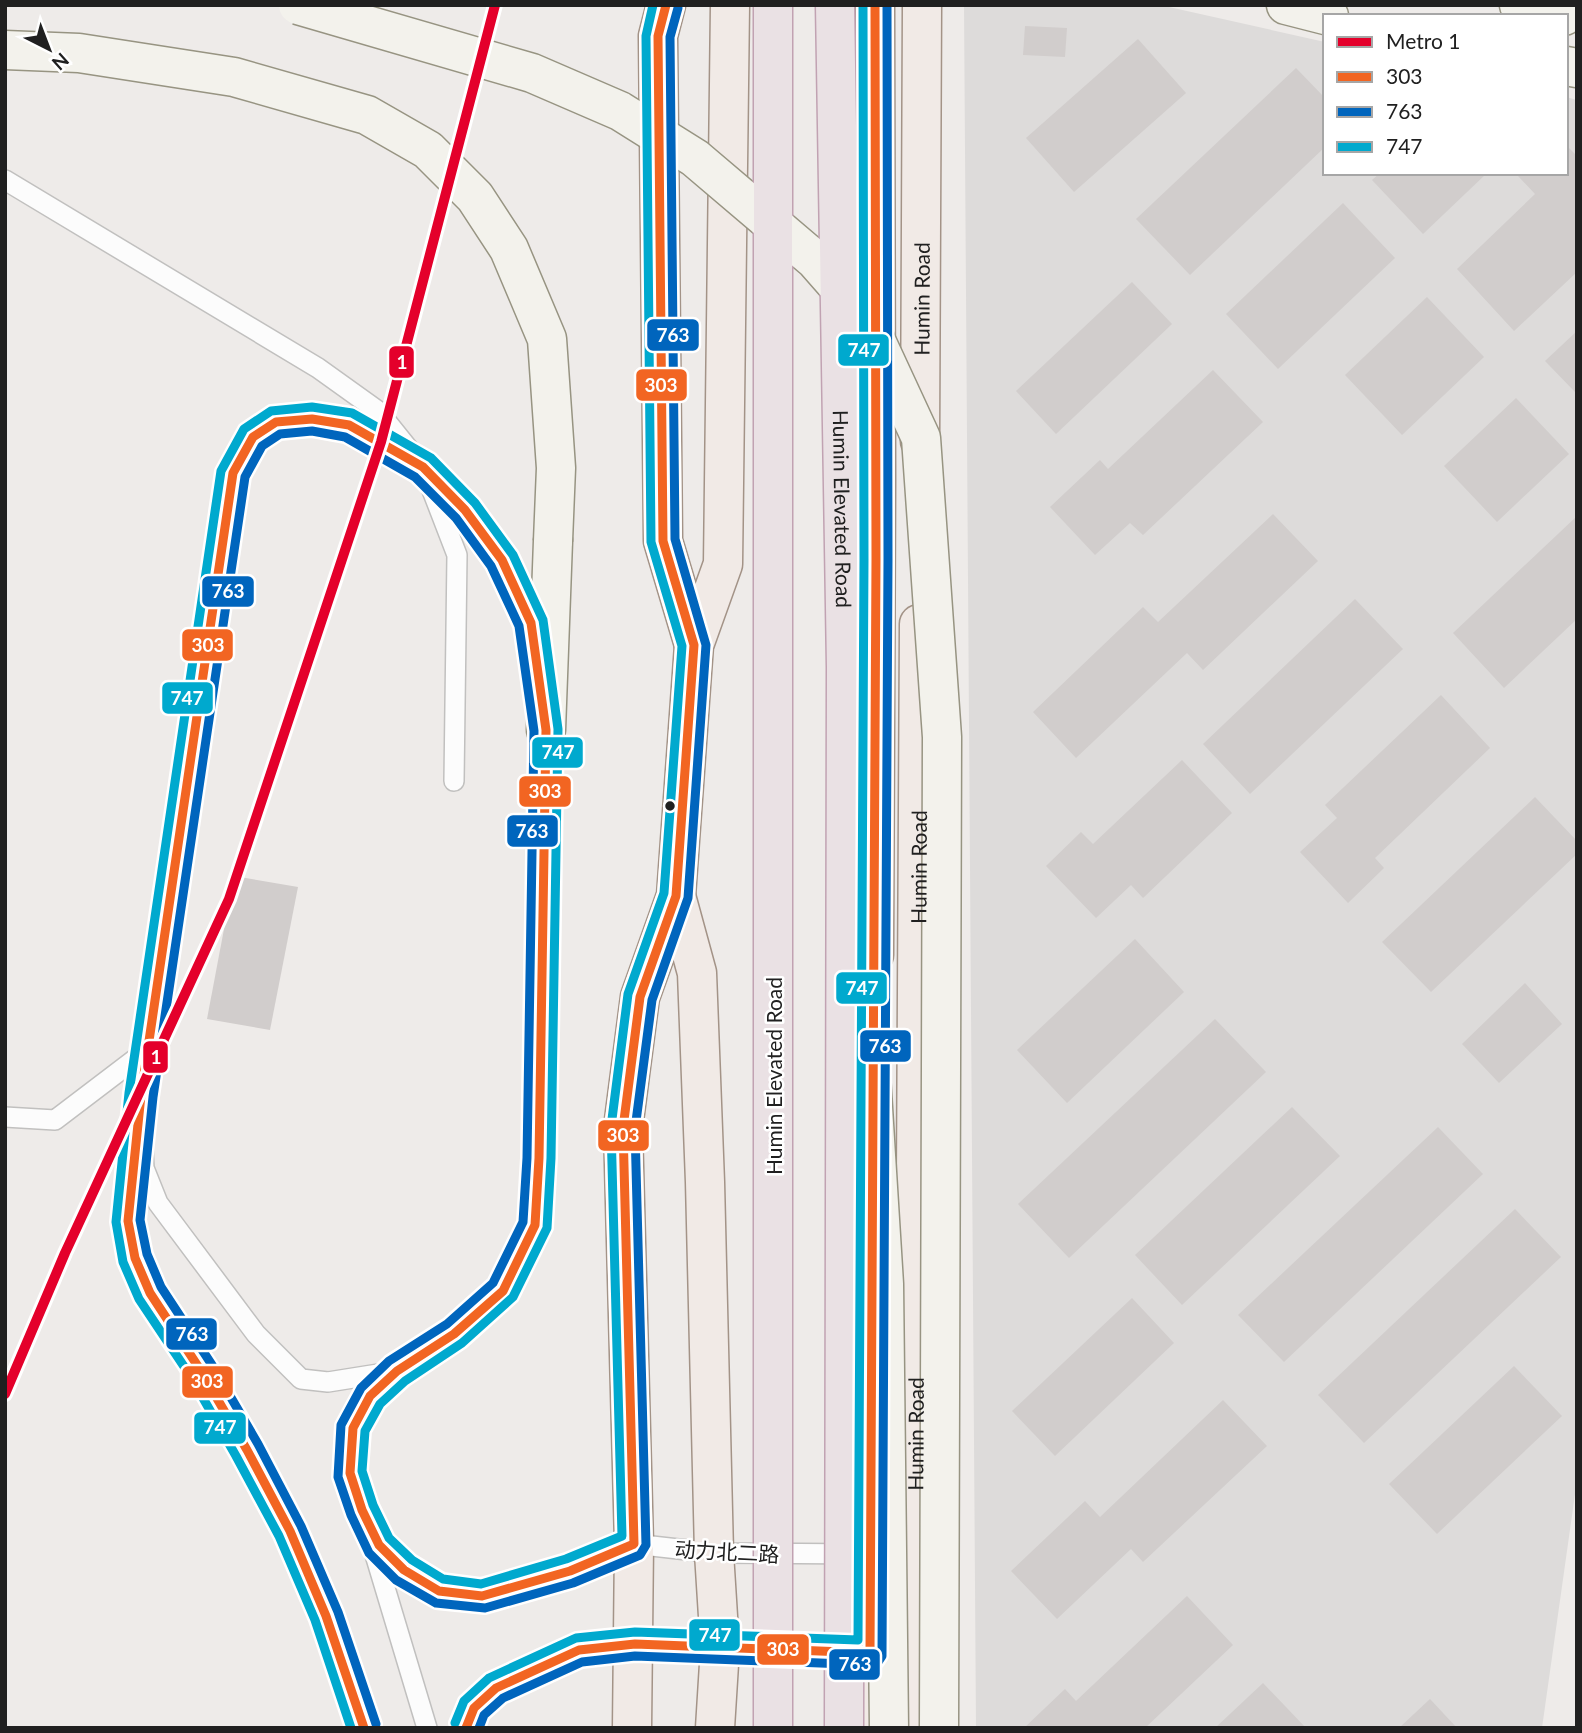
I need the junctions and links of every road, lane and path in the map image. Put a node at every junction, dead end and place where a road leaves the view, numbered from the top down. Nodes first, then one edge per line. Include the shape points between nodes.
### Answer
1 (298, 5) edge
2 (666, 5) edge
3 (730, 5) edge
4 (773, 5) edge
5 (835, 5) edge
6 (875, 5) edge
7 (922, 5) edge
8 (1286, 5) edge
9 (1519, 5) edge
10 (1323, 14) edge
11 (1557, 14) edge
12 (5, 50) edge
13 (5, 180) edge
14 (920, 334) junction
15 (423, 467) junction
16 (876, 480) junction
17 (694, 645) junction
18 (846, 667) junction
19 (546, 730) junction
20 (454, 781) dead end
21 (676, 896) junction
22 (148, 1050) junction
23 (141, 1095) junction
24 (5, 1117) edge
25 (397, 1371) junction
26 (362, 1510) junction
27 (634, 1544) junction
28 (714, 1553) junction
29 (870, 1554) junction
30 (635, 1644) junction
31 (720, 1648) junction
32 (870, 1653) junction
33 (364, 1728) edge
34 (427, 1728) edge
35 (466, 1728) edge
36 (632, 1728) edge
37 (715, 1728) edge
38 (773, 1728) edge
39 (844, 1728) edge
40 (869, 1728) edge
41 (889, 1728) edge
42 (913, 1728) edge
43 (939, 1728) edge

1 - 43 main road, bridge via 532,72 620,111 695,158 815,260 865,317 922,438 942,737
2 - 17 main road via 657,36 663,541
3 - 17 main road via 723,564
4 - 38 highway, Humin Elevated Road, bridge
5 - 18 highway, Humin Elevated Road, bridge
6 - 16 main road, Humin Road
7 - 14 main road, Humin Road
8 - 10 main road
9 - 11 main road
12 - 19 main road, bridge via 79,53 234,77 367,115 428,150 475,197 509,249 547,339 556,468
13 - 15 lane via 318,368 378,411
14 - 16 main road
14 - 42 main road, Humin Road
15 - 19 lane via 465,510 502,560 531,623
15 - 20 lane via 457,555
15 - 22 lane via 349,425 313,419 276,422 253,437 233,473
16 - 29 main road, Humin Road
17 - 21 main road
18 - 39 highway, Humin Elevated Road, bridge
18 - 41 main road, bridge via 884,1284
19 - 25 lane via 535,1225 503,1290 454,1334
21 - 27 main road via 640,998 623,1128
21 - 28 main road via 697,973
22 - 23 lane
22 - 24 lane via 55,1121
23 - 25 lane via 144,1168 158,1203 256,1334 302,1379 328,1382
23 - 33 lane via 128,1221 135,1258 149,1293 207,1382 290,1531 326,1616
25 - 26 lane via 370,1396 353,1427 350,1474
26 - 27 lane via 379,1545 404,1570 439,1591 482,1596 570,1572
26 - 34 lane
27 - 28 lane, 动力北二路
27 - 30 main road
28 - 29 lane, 动力北二路
28 - 31 main road
29 - 32 main road, Humin Road
30 - 31 lane
30 - 35 lane via 579,1650 496,1688 474,1708
30 - 36 main road
31 - 32 lane
31 - 37 main road
32 - 40 main road, Humin Road

